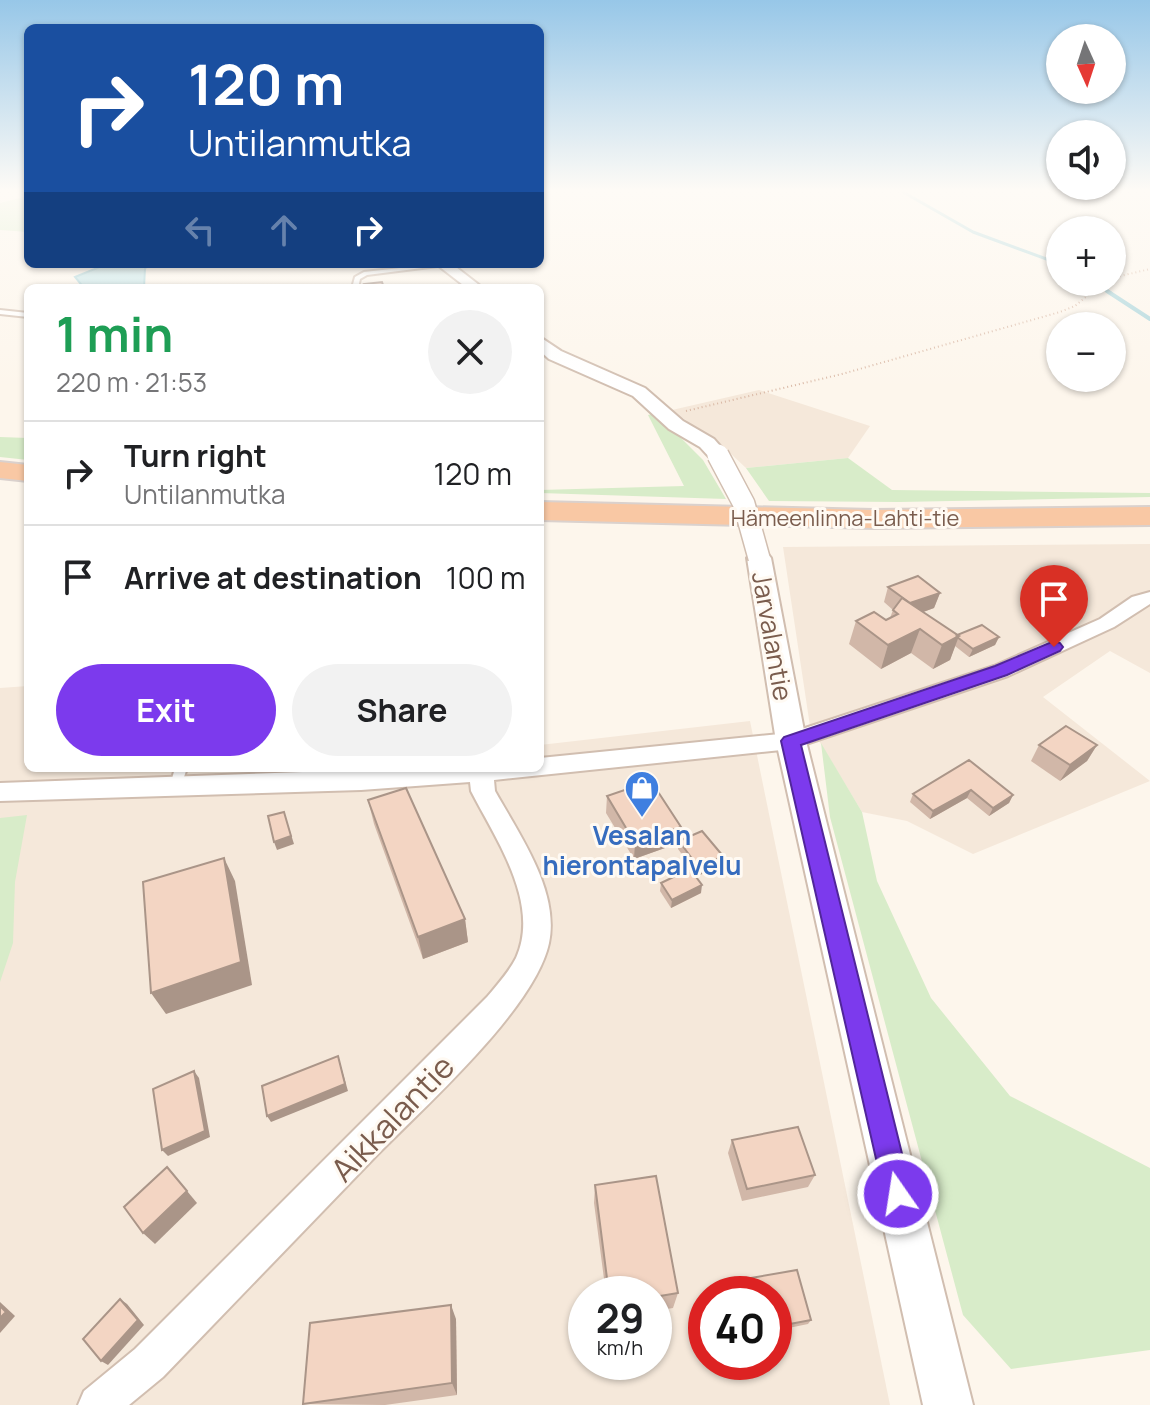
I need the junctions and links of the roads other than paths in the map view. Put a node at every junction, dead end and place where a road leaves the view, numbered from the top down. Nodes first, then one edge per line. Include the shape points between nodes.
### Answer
1 (409, 268) edge
2 (448, 268) edge
3 (356, 284) edge
4 (470, 284) edge
5 (0, 312) edge
6 (24, 315) edge
7 (544, 345) edge
8 (0, 470) edge
9 (24, 473) edge
10 (544, 511) edge
11 (1150, 516) edge
12 (1150, 598) edge
13 (791, 741) junction
14 (544, 767) edge
15 (491, 772) edge
16 (481, 773) junction
17 (178, 777) edge
18 (0, 792) edge
19 (98, 1405) edge
20 (948, 1405) edge

1 - 3 lane via 366,273
2 - 4 street
5 - 6 lane
7 - 13 street, Jarvalantie, bridge via 639,392 718,455 737,485 759,558
8 - 9 highway
10 - 11 highway, Hämeenlinna-Lahti-tie via 858,519
12 - 13 street via 1001,671
13 - 14 street
13 - 20 street, Jarvalantie
15 - 16 street
16 - 17 street via 361,781
16 - 19 street, Aikkalantie via 483,791 533,897 538,931 529,962 460,1048 149,1363
17 - 18 street

